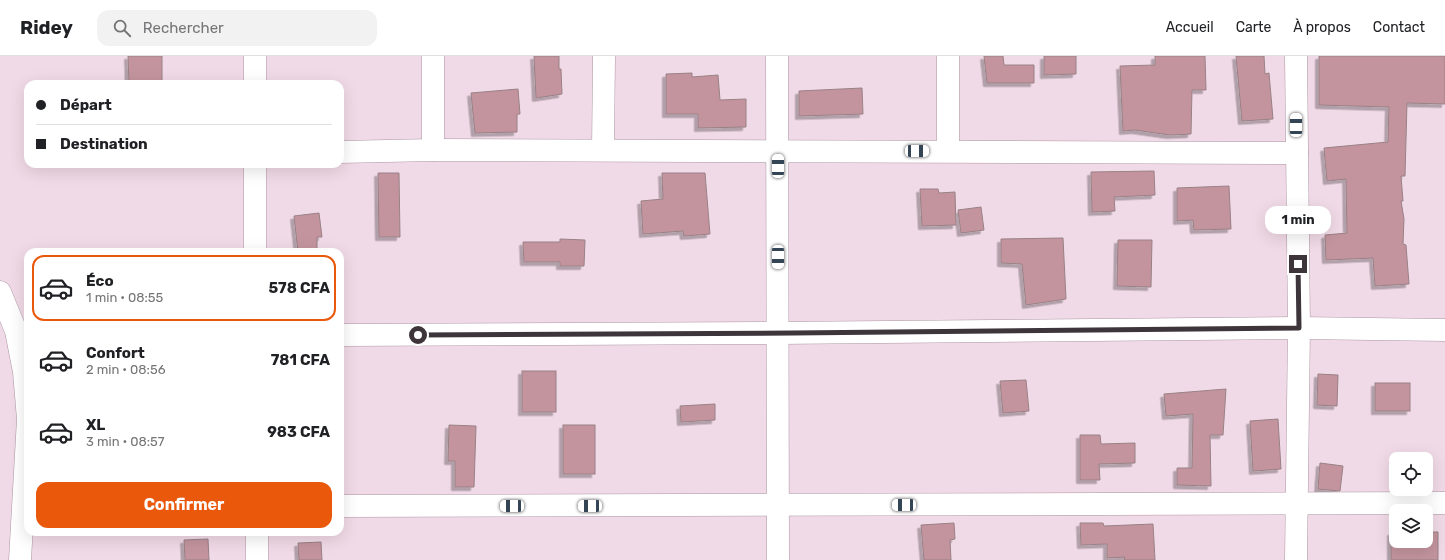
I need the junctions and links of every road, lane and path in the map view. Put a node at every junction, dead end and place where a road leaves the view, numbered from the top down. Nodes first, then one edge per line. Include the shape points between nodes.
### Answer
1 (255, 56) edge
2 (433, 56) edge
3 (604, 56) edge
4 (777, 56) edge
5 (948, 56) edge
6 (1296, 56) edge
7 (255, 80) edge
8 (433, 150) junction
9 (603, 150) junction
10 (778, 151) junction
11 (948, 151) junction
12 (344, 152) edge
13 (1297, 153) junction
14 (255, 168) edge
15 (256, 248) edge
16 (0, 292) edge
17 (1299, 328) junction
18 (1445, 330) edge
19 (15, 332) edge
20 (778, 333) junction
21 (344, 335) edge
22 (24, 372) edge
23 (24, 490) edge
24 (1296, 503) junction
25 (1445, 503) edge
26 (778, 505) junction
27 (344, 506) edge
28 (257, 536) edge
29 (20, 560) edge
30 (257, 560) edge
31 (778, 560) edge
32 (1296, 560) edge

1 - 7 street
2 - 8 street
3 - 9 street
4 - 10 street
5 - 11 street
6 - 13 street
8 - 9 street
8 - 12 street
9 - 10 street
10 - 11 street
10 - 20 street
11 - 13 street
13 - 17 street
14 - 15 street
16 - 19 street
17 - 18 street
17 - 20 street
17 - 24 street
19 - 22 street
20 - 21 street
20 - 26 street
23 - 29 street
24 - 25 street
24 - 26 street
24 - 32 street
26 - 27 street
26 - 31 street
28 - 30 street

